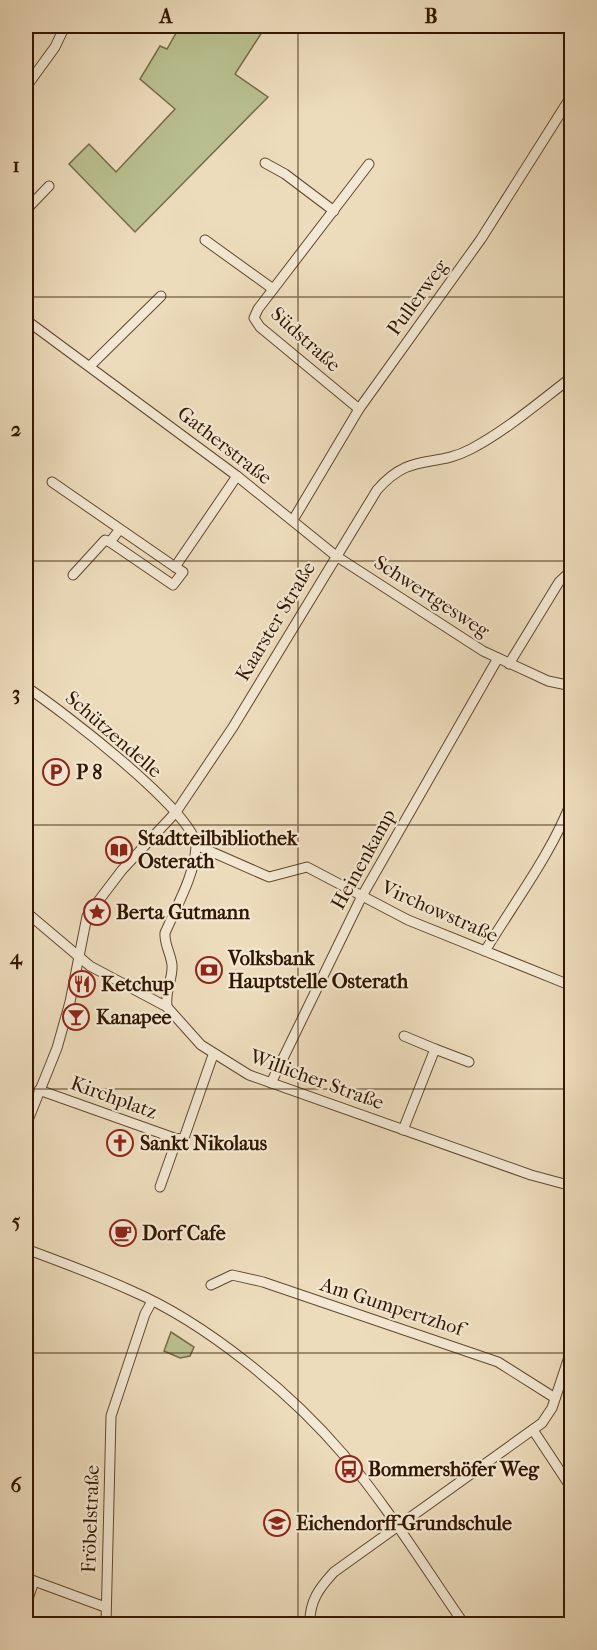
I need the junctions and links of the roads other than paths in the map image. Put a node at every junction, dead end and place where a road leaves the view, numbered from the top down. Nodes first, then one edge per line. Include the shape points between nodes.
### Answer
1 (65, 26) edge
2 (26, 87) edge
3 (572, 95) edge
4 (265, 163) dead end
5 (369, 164) dead end
6 (49, 186) dead end
7 (26, 210) edge
8 (334, 210) junction
9 (205, 240) dead end
10 (273, 289) junction
11 (161, 296) dead end
12 (27, 323) edge
13 (90, 366) junction
14 (572, 377) edge
15 (359, 409) junction
16 (237, 476) junction
17 (52, 482) dead end
18 (292, 520) junction
19 (120, 529) junction
20 (110, 542) junction
21 (336, 556) junction
22 (175, 567) junction
23 (572, 570) edge
24 (73, 575) dead end
25 (498, 658) junction
26 (509, 664) junction
27 (572, 686) edge
28 (26, 687) edge
29 (572, 800) edge
30 (176, 812) junction
31 (196, 845) junction
32 (362, 896) junction
33 (26, 912) edge
34 (485, 951) junction
35 (78, 957) junction
36 (572, 986) edge
37 (167, 1007) junction
38 (404, 1036) dead end
39 (435, 1049) junction
40 (213, 1055) junction
41 (469, 1062) dead end
42 (271, 1083) junction
43 (39, 1090) junction
44 (26, 1125) edge
45 (403, 1130) junction
46 (177, 1139) junction
47 (572, 1175) edge
48 (570, 1186) edge
49 (160, 1187) dead end
50 (26, 1249) edge
51 (211, 1285) dead end
52 (152, 1301) junction
53 (572, 1348) edge
54 (555, 1398) junction
55 (533, 1430) junction
56 (572, 1489) edge
57 (396, 1526) junction
58 (30, 1580) edge
59 (26, 1605) edge
60 (105, 1607) junction
61 (106, 1624) edge
62 (310, 1624) edge
63 (464, 1624) edge

1 - 2 street
3 - 15 street, Pullerweg via 481,239
4 - 8 street
5 - 8 street, Südstraße
6 - 7 street
8 - 10 street, Südstraße
9 - 10 street, Südstraße
10 - 15 street, Südstraße via 254,318 260,327
11 - 13 street
12 - 13 street, Gatherstraße
13 - 16 street, Gatherstraße
14 - 21 street, Kaarster Straße via 478,445 456,455 401,468 389,476
15 - 18 street, Pullerweg
16 - 18 street, Gatherstraße
16 - 22 street
17 - 19 street
18 - 21 street, Gatherstraße
19 - 20 street
19 - 22 street
20 - 22 street via 173,585 183,572
20 - 24 street via 105,540
21 - 25 street, Schwertgesweg
21 - 30 street, Kaarster Straße via 233,727
23 - 26 street via 559,582
25 - 26 street, Schwertgesweg
25 - 32 street, Heinenkamp
26 - 27 street, Schwertgesweg via 548,681
28 - 30 street, Schützendelle via 70,717
29 - 34 street via 536,872
30 - 31 street, Schützendelle
30 - 35 street, Kaarster Straße via 95,903 86,921
31 - 32 street, Virchowstraße via 269,877 307,867
31 - 37 street via 186,884 165,933 172,970 166,990
32 - 34 street, Virchowstraße via 415,923
32 - 42 street, Heinenkamp
33 - 35 street, Willicher Straße
34 - 36 street, Virchowstraße
35 - 37 street, Willicher Straße
35 - 43 street, Kaarster Straße via 57,1048
37 - 40 street, Willicher Straße
38 - 39 street
39 - 41 street
39 - 45 street
40 - 42 street, Willicher Straße
40 - 46 street, Kirchplatz via 184,1138
42 - 45 street, Willicher Straße
43 - 44 street, Kaarster Straße
43 - 46 street, Kirchplatz
45 - 48 street, Willicher Straße
46 - 49 street, Kirchplatz
47 - 48 street
50 - 52 street
51 - 54 street, Am Gumpertzhof via 232,1275 263,1282 489,1358
52 - 57 street via 222,1344 301,1409 344,1455
52 - 60 street, Fröbelstraße via 111,1416
53 - 54 street
54 - 55 street via 548,1415
55 - 56 street
55 - 57 street
57 - 62 street via 341,1566 322,1585 310,1608
57 - 63 street
58 - 59 street
58 - 60 street
60 - 61 street, Fröbelstraße

